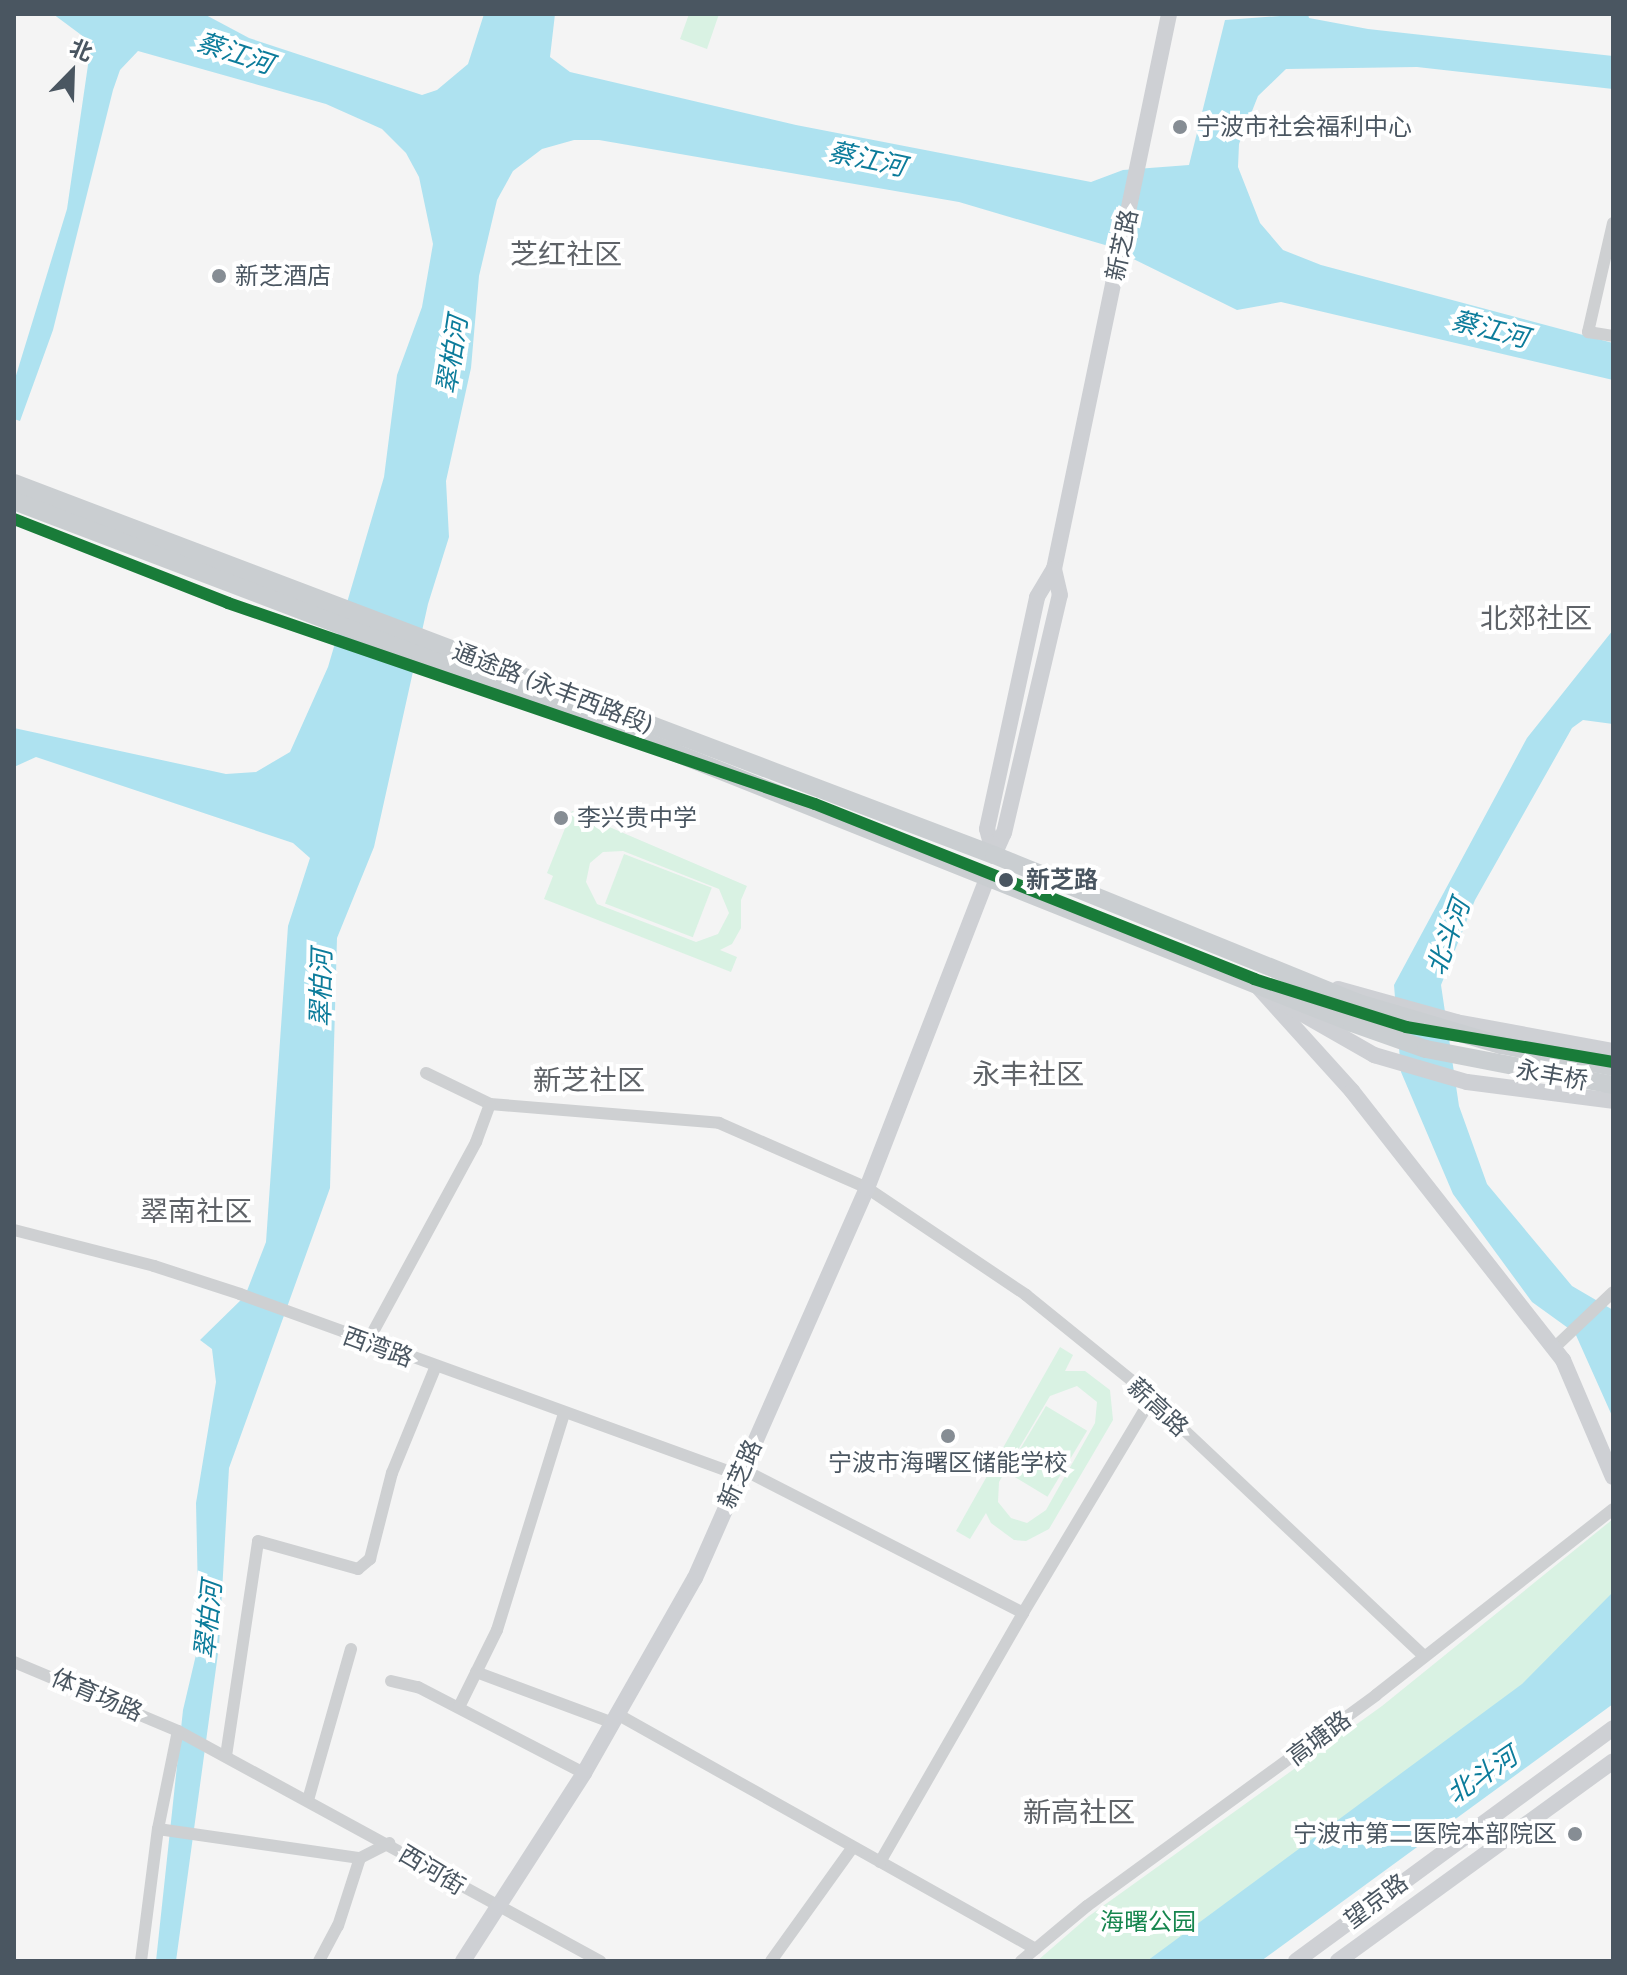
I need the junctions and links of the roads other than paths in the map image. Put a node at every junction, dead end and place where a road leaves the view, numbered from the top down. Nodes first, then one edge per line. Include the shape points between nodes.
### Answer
1 (1169, 14) edge
2 (1613, 223) edge
3 (1610, 258) edge
4 (1613, 336) edge
5 (14, 483) edge
6 (14, 501) edge
7 (340, 617) junction
8 (994, 855) junction
9 (987, 879) junction
10 (1320, 985) junction
11 (1259, 988) junction
12 (1358, 1003) joint
13 (1352, 1023) joint
14 (1613, 1051) edge
15 (1613, 1067) edge
16 (426, 1073) dead end
17 (1613, 1085) edge
18 (1613, 1101) edge
19 (490, 1104) junction
20 (867, 1188) junction
21 (14, 1230) edge
22 (1611, 1294) edge
23 (367, 1343) junction
24 (1554, 1348) junction
25 (435, 1368) junction
26 (1151, 1399) junction
27 (564, 1414) junction
28 (741, 1472) junction
29 (1613, 1477) edge
30 (1613, 1509) edge
31 (1023, 1613) junction
32 (351, 1649) dead end
33 (1424, 1656) junction
34 (14, 1662) edge
35 (476, 1672) junction
36 (391, 1681) dead end
37 (459, 1707) junction
38 (615, 1719) junction
39 (1613, 1728) edge
40 (178, 1731) junction
41 (226, 1756) junction
42 (1613, 1761) edge
43 (584, 1773) junction
44 (308, 1800) junction
45 (158, 1829) junction
46 (389, 1843) junction
47 (853, 1847) junction
48 (360, 1858) junction
49 (880, 1862) junction
50 (499, 1910) junction
51 (1035, 1949) junction
52 (141, 1961) edge
53 (319, 1961) edge
54 (463, 1961) edge
55 (600, 1961) edge
56 (771, 1961) edge
57 (1021, 1961) edge
58 (1296, 1961) edge
59 (1338, 1961) edge

1 - 8 main road, 新芝路 via 1054,569 1060,595 1008,819
2 - 3 street
3 - 4 street via 1588,332
5 - 7 main road, 通途路 (永丰西路段)
6 - 7 main road, 通途路 (永丰西路段)
7 - 8 main road, 通途路 (永丰西路段) via 449,649
7 - 9 main road, 通途路 (永丰西路段) via 458,674 676,753
8 - 10 main road, 通途路 (永丰西路段)
9 - 11 main road, 通途路 (永丰西路段)
9 - 20 main road, 新芝路
10 - 12 main road, 通途路 (永丰西路段)
10 - 14 main road via 1456,1022
11 - 13 main road, 通途路 (永丰西路段)
11 - 18 main road via 1342,1039 1395,1061 1467,1082
11 - 24 main road via 1352,1091
12 - 15 main road, 永丰桥 via 1501,1045
13 - 17 main road, 永丰桥 via 1426,1049
16 - 19 street
19 - 20 street, 薪高路 via 719,1123
19 - 23 street via 476,1142
20 - 26 street, 薪高路 via 1026,1295
20 - 28 main road, 新芝路
21 - 23 street, 西湾路 via 154,1266
22 - 24 street
23 - 25 street, 西湾路
24 - 29 main road
25 - 27 street, 西湾路
25 - 41 street via 392,1473 370,1559 358,1569 258,1541
26 - 31 street
26 - 33 street, 薪高路
27 - 28 street, 西湾路
27 - 35 street via 497,1630
28 - 31 street, 西湾路
28 - 38 main road, 新芝路 via 695,1578
30 - 33 street, 高塘路
31 - 49 street
32 - 44 street
33 - 51 street, 高塘路
34 - 40 street, 体育场路
35 - 37 street
35 - 38 street
36 - 37 street via 418,1687
37 - 43 street
38 - 43 main road, 新芝路
38 - 47 street
39 - 58 main road, 望京路
40 - 41 street, 体育场路
40 - 45 street
41 - 44 street, 西河街
42 - 59 main road, 望京路
43 - 50 main road, 新芝路
44 - 46 street, 西河街
45 - 48 street via 217,1833
45 - 52 street
46 - 48 street
46 - 50 street, 西河街
47 - 49 street
47 - 56 street
48 - 53 street via 338,1926
49 - 51 street
50 - 54 main road, 新芝路
50 - 55 street, 西河街
51 - 57 street, 高塘路

